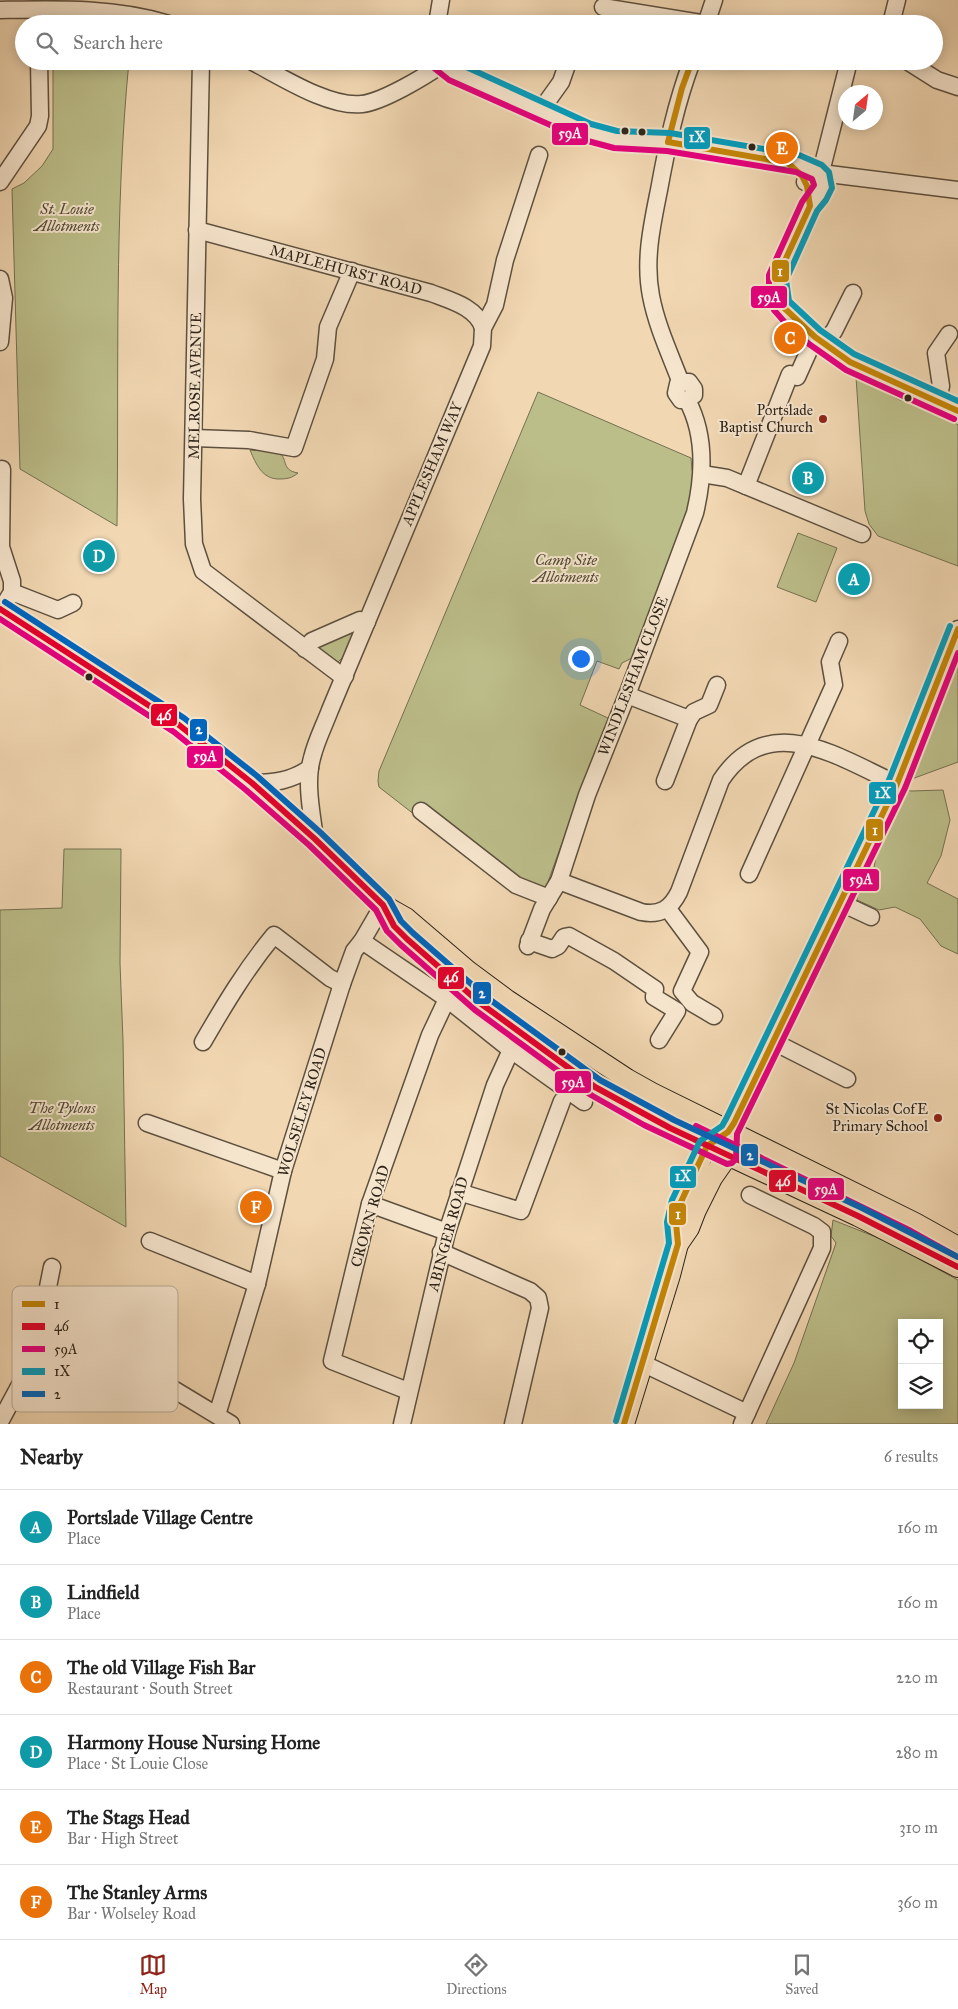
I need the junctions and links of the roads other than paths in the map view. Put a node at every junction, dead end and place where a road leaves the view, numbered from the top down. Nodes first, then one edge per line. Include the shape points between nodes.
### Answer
1 (441, 0) edge
2 (714, 0) edge
3 (897, 0) edge
4 (74, 5) edge
5 (603, 6) dead end
6 (0, 10) edge
7 (32, 15) edge
8 (42, 15) edge
9 (134, 15) edge
10 (438, 15) edge
11 (654, 15) edge
12 (709, 15) edge
13 (893, 15) edge
14 (39, 70) edge
15 (204, 70) edge
16 (269, 70) edge
17 (428, 70) edge
18 (450, 70) edge
19 (565, 70) edge
20 (689, 70) edge
21 (847, 70) edge
22 (922, 70) edge
23 (958, 87) edge
24 (541, 110) junction
25 (668, 142) junction
26 (539, 155) dead end
27 (788, 163) junction
28 (821, 175) junction
29 (0, 182) edge
30 (805, 182) junction
31 (958, 190) edge
32 (810, 206) junction
33 (197, 230) junction
34 (352, 271) junction
35 (0, 279) edge
36 (853, 293) dead end
37 (483, 328) junction
38 (949, 334) dead end
39 (819, 340) junction
40 (0, 342) edge
41 (938, 401) junction
42 (958, 411) edge
43 (194, 438) junction
44 (2, 469) dead end
45 (702, 474) junction
46 (746, 486) junction
47 (862, 534) dead end
48 (12, 592) junction
49 (73, 603) dead end
50 (1, 609) edge
51 (367, 622) junction
52 (958, 629) edge
53 (840, 641) dead end
54 (305, 649) junction
55 (345, 676) junction
56 (717, 685) dead end
57 (627, 695) junction
58 (689, 718) junction
59 (808, 744) junction
60 (310, 768) junction
61 (665, 781) dead end
62 (252, 783) junction
63 (897, 784) junction
64 (421, 811) dead end
65 (315, 839) junction
66 (749, 874) dead end
67 (559, 881) junction
68 (549, 898) junction
69 (840, 903) junction
70 (383, 905) junction
71 (668, 909) junction
72 (871, 917) dead end
73 (362, 941) junction
74 (342, 984) junction
75 (447, 999) junction
76 (714, 1016) dead end
77 (659, 1040) dead end
78 (772, 1041) junction
79 (204, 1042) dead end
80 (511, 1050) junction
81 (847, 1079) dead end
82 (562, 1101) dead end
83 (584, 1102) dead end
84 (147, 1123) dead end
85 (728, 1132) junction
86 (707, 1146) junction
87 (728, 1155) junction
88 (283, 1171) junction
89 (765, 1173) junction
90 (712, 1178) junction
91 (459, 1192) junction
92 (750, 1195) dead end
93 (370, 1204) junction
94 (447, 1232) junction
95 (150, 1241) dead end
96 (678, 1244) junction
97 (958, 1247) edge
98 (441, 1252) junction
99 (52, 1267) dead end
100 (958, 1267) edge
101 (257, 1284) junction
102 (48, 1286) edge
103 (642, 1363) junction
104 (408, 1391) junction
105 (178, 1393) edge
106 (12, 1399) edge
107 (216, 1415) junction
108 (744, 1419) edge
109 (0, 1421) edge
110 (5, 1424) edge
111 (231, 1424) edge
112 (402, 1424) edge
113 (513, 1424) edge
114 (624, 1424) edge

1 - 10 street
2 - 12 street
3 - 13 street
4 - 8 street
4 - 9 street
5 - 11 street
6 - 7 street
14 - 29 street via 38,126
15 - 33 street, MELROSE AVENUE
16 - 17 street via 330,101 361,104 377,100
18 - 24 street
19 - 24 street via 561,82
20 - 25 street, WINDLESHAM CLOSE
21 - 28 street
22 - 23 street via 937,80
24 - 25 street via 607,138
25 - 27 street
25 - 45 street, WINDLESHAM CLOSE via 653,214 649,282 657,320 680,383 676,387 677,395 686,400 696,421
26 - 37 street, APPLESHAM WAY via 505,260 495,304
27 - 28 street via 805,165
27 - 30 street
28 - 30 street
28 - 31 street
28 - 32 street via 823,186
30 - 32 street
32 - 39 street via 782,264 776,286 781,305
33 - 34 street, MAPLEHURST ROAD
33 - 43 street, MELROSE AVENUE
34 - 37 street, MAPLEHURST ROAD via 458,304 477,316
34 - 43 street via 328,327 325,359 297,454 250,440
35 - 40 street via 4,298
36 - 39 street via 834,331
37 - 51 street, APPLESHAM WAY via 482,346
38 - 41 street via 936,353 941,386
39 - 41 street via 850,362
39 - 46 street via 797,377 790,374
41 - 42 street
43 - 54 street, MELROSE AVENUE via 194,544 203,571
44 - 48 street via 1,547 12,581
45 - 46 street via 727,478
45 - 57 street, WINDLESHAM CLOSE via 691,526
46 - 47 street
48 - 49 street via 58,610
48 - 50 street
50 - 62 main road via 179,725
51 - 54 street via 360,620 312,641
51 - 55 street, APPLESHAM WAY
52 - 63 street
53 - 59 street via 830,662 834,685
54 - 55 street, MELROSE AVENUE
55 - 60 street, APPLESHAM WAY
56 - 58 street via 709,705
57 - 58 street
57 - 67 street, WINDLESHAM CLOSE via 587,795
58 - 61 street
59 - 63 street
59 - 66 street
59 - 71 street via 782,742 760,748 745,755 728,770 716,790 679,892
60 - 62 street via 287,780
60 - 65 street, APPLESHAM WAY
62 - 65 main road
63 - 69 street
64 - 68 street via 516,885
65 - 70 main road
67 - 68 street, WINDLESHAM CLOSE
67 - 71 street via 641,912 658,913
68 - 77 street, WINDLESHAM CLOSE via 529,944 552,949 569,936 656,989 654,997 677,1010
69 - 72 street
69 - 78 street
70 - 73 street, WOLSELEY ROAD
70 - 85 main road via 406,918 507,1000 627,1079
70 - 86 main road via 394,926 480,1003 596,1087
71 - 76 street via 700,952 682,990 692,1003
73 - 74 street, WOLSELEY ROAD via 354,951
73 - 75 street
74 - 79 street via 274,935 248,966
74 - 88 street, WOLSELEY ROAD
75 - 80 street
75 - 93 street, CROWN ROAD via 430,1035
78 - 81 street
78 - 85 street
80 - 83 street
80 - 91 street, ABINGER ROAD via 495,1085
82 - 91 street via 521,1211
84 - 88 street
85 - 86 main road
85 - 87 main road
85 - 97 main road
86 - 87 main road
86 - 96 main road via 687,1188 676,1222
87 - 89 main road
87 - 90 main road
88 - 101 street, WOLSELEY ROAD
89 - 90 main road via 734,1170
89 - 100 main road
90 - 96 main road
91 - 94 street, ABINGER ROAD
92 - 108 street via 814,1226 822,1232 822,1248
93 - 94 street
93 - 104 street, CROWN ROAD via 332,1361
94 - 98 street, ABINGER ROAD
95 - 101 street
96 - 103 main road
98 - 104 street, ABINGER ROAD
98 - 113 street via 530,1291 538,1298 540,1308
99 - 102 street
101 - 107 street, WOLSELEY ROAD
103 - 108 street
103 - 114 main road
104 - 112 street, ABINGER ROAD
105 - 107 street
106 - 109 street
107 - 111 street
109 - 110 street

